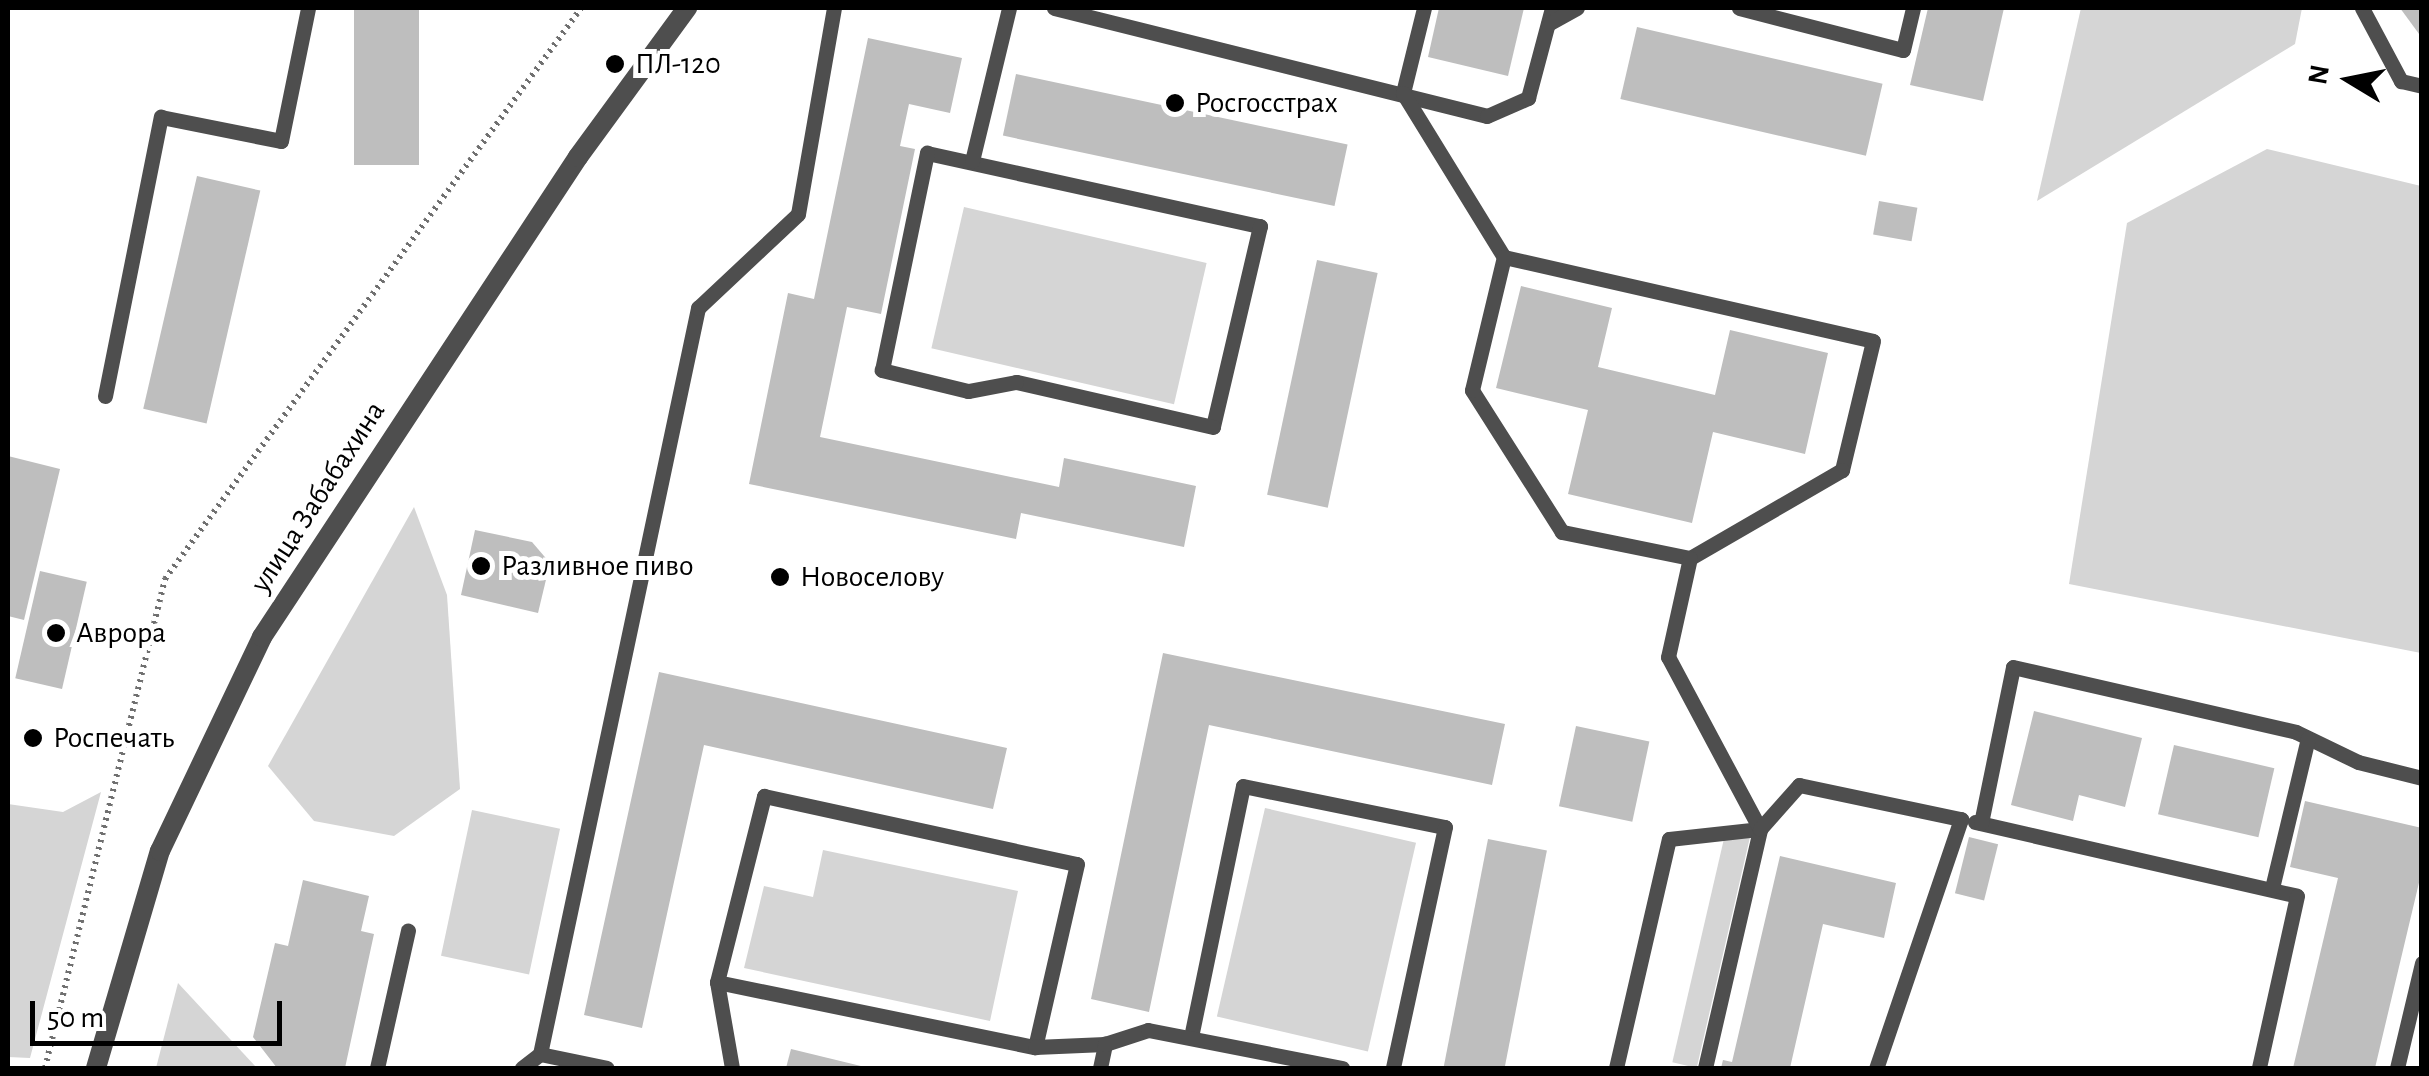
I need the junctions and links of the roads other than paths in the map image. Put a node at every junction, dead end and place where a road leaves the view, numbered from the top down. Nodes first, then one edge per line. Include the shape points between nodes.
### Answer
1 (308, 8) edge
2 (687, 8) edge
3 (834, 8) edge
4 (1009, 8) edge
5 (1054, 8) edge
6 (1424, 8) edge
7 (1578, 8) edge
8 (1739, 8) edge
9 (1913, 8) edge
10 (2362, 8) edge
11 (1550, 16) edge
12 (2422, 86) edge
13 (1403, 93) junction
14 (972, 161) junction
15 (1504, 257) junction
16 (104, 396) dead end
17 (1690, 558) junction
18 (2308, 738) junction
19 (2422, 778) edge
20 (1962, 819) junction
21 (1981, 824) junction
22 (1760, 829) junction
23 (2272, 888) junction
24 (408, 930) dead end
25 (2422, 962) edge
26 (717, 982) junction
27 (1191, 1037) junction
28 (1105, 1044) junction
29 (1035, 1047) junction
30 (540, 1054) junction
31 (96, 1068) edge
32 (376, 1068) edge
33 (522, 1068) edge
34 (608, 1068) edge
35 (732, 1068) edge
36 (1100, 1068) edge
37 (1342, 1068) edge
38 (1393, 1068) edge
39 (1616, 1068) edge
40 (1704, 1068) edge
41 (1876, 1068) edge
42 (2259, 1068) edge
43 (2397, 1068) edge

1 - 16 lane via 281,141 161,117
2 - 31 street, улица Забабахина via 578,156 262,637 160,852
3 - 30 lane via 798,214 698,308
4 - 14 lane
5 - 13 lane
6 - 13 lane
7 - 11 lane
8 - 9 lane via 1903,50
10 - 12 lane via 2401,81
11 - 13 lane via 1528,98 1487,116
13 - 15 lane
14 - 14 lane via 927,153 882,370 968,391 1016,382 1213,427 1260,226
15 - 17 lane via 1472,390 1562,532
15 - 17 lane via 1873,342 1842,470
17 - 22 lane via 1668,657
18 - 19 lane via 2358,762
18 - 21 lane via 2013,667
18 - 23 lane
20 - 21 lane
20 - 22 lane via 1799,785
20 - 41 lane
21 - 23 lane
22 - 39 lane via 1669,839
22 - 40 lane
23 - 42 lane via 2297,896
24 - 32 lane
25 - 43 lane
26 - 29 lane
26 - 29 lane via 764,796 1077,864
26 - 35 lane
27 - 28 lane via 1148,1030
27 - 37 lane
27 - 38 lane via 1244,786 1445,827
28 - 29 lane
28 - 36 lane
30 - 33 lane
30 - 34 lane

